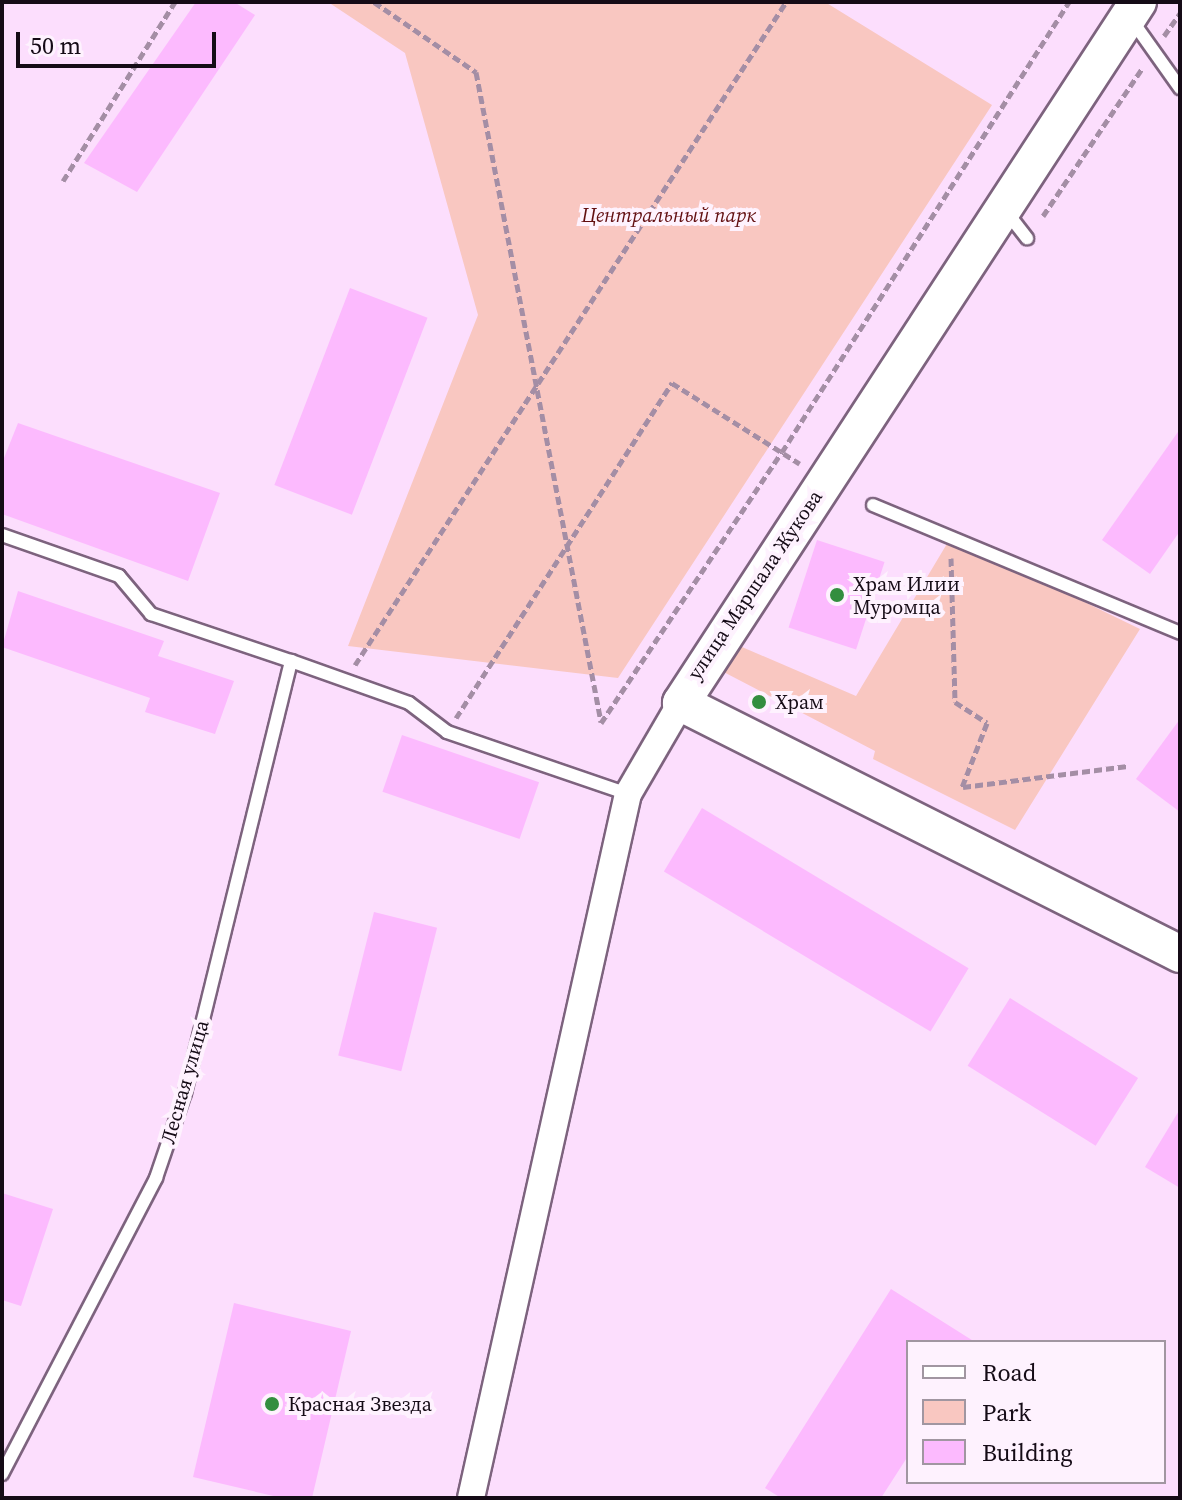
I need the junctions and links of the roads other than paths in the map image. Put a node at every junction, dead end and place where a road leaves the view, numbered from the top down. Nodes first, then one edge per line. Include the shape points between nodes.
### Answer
1 (1134, 9) edge
2 (1180, 88) edge
3 (1003, 208) junction
4 (1027, 238) dead end
5 (873, 505) dead end
6 (2, 535) edge
7 (1180, 633) edge
8 (291, 661) junction
9 (681, 703) junction
10 (628, 794) junction
11 (1180, 954) edge
12 (2, 1474) edge
13 (471, 1498) edge

1 - 2 lane via 1154,52
1 - 3 street, улица Маршала Жукова
3 - 4 lane
3 - 9 street, улица Маршала Жукова
5 - 7 lane
6 - 8 lane via 119,576 151,614
8 - 10 lane via 409,703 447,732
8 - 12 lane, Лесная улица via 185,1093 156,1178
9 - 10 street
9 - 11 street, улица Маршала Жукова
10 - 13 street

